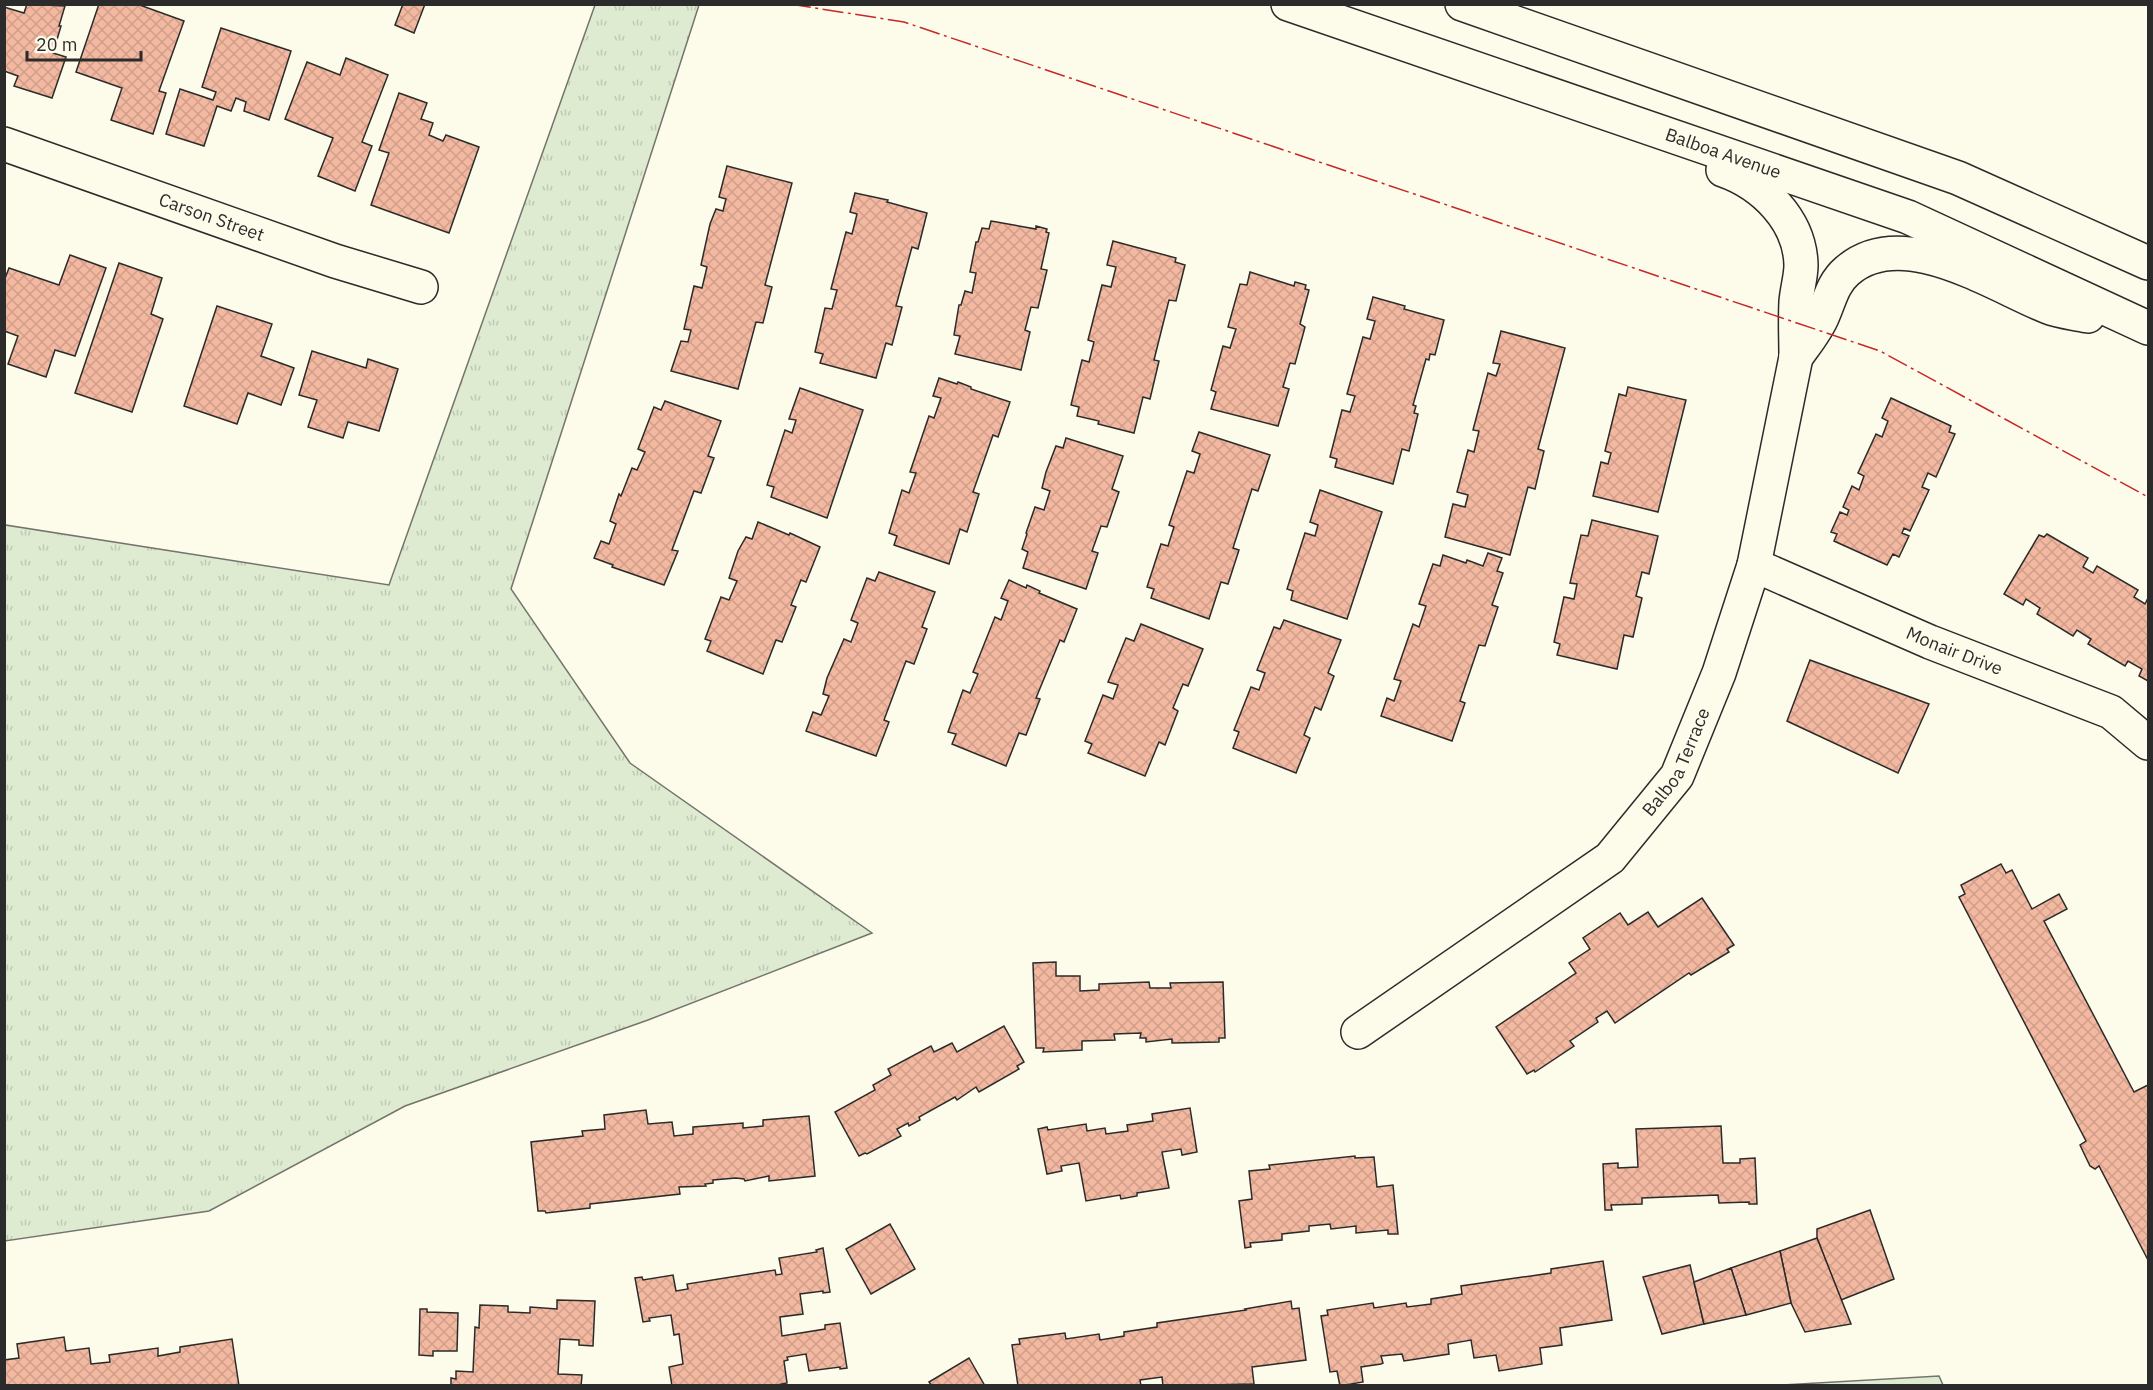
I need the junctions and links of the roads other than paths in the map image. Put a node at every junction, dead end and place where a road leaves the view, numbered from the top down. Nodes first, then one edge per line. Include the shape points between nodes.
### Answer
1 (1288, 4) edge
2 (1462, 4) edge
3 (1543, 93) junction
4 (4, 144) edge
5 (2148, 263) edge
6 (421, 287) dead end
7 (2148, 328) edge
8 (1796, 357) junction
9 (1754, 565) junction
10 (2148, 743) edge
11 (1358, 1032) dead end

1 - 3 main road, Balboa Avenue
2 - 5 main road via 1958,178
3 - 7 main road, Balboa Avenue via 1908,217
3 - 8 main road via 1602,128 1735,174 1769,197 1798,242 1801,265
4 - 6 main road, Carson Street via 335,261
7 - 8 main road via 2051,309 1941,261 1895,252 1863,261 1848,271 1830,294 1823,316
8 - 9 main road, Balboa Terrace
9 - 10 main road, Monair Drive via 1930,642 2111,712
9 - 11 main road, Balboa Terrace via 1719,673 1677,776 1610,858

